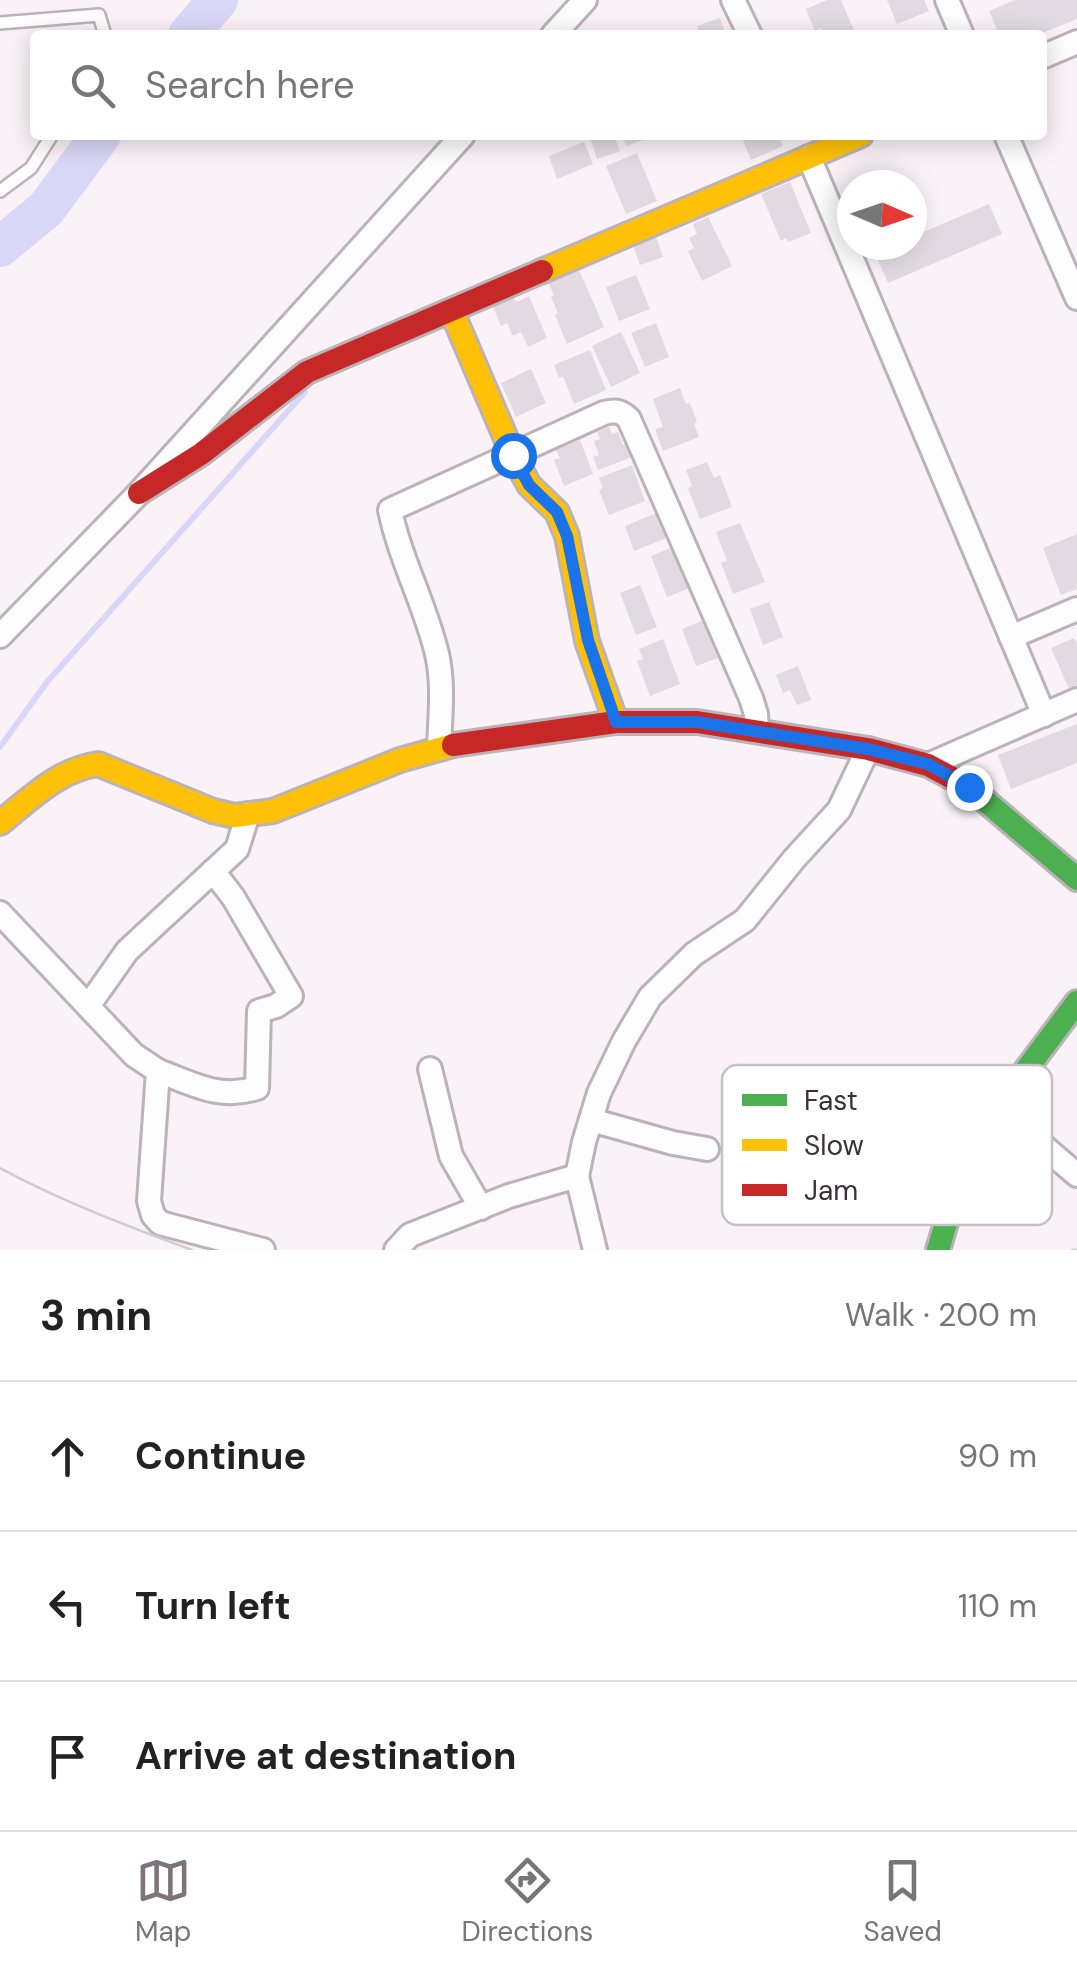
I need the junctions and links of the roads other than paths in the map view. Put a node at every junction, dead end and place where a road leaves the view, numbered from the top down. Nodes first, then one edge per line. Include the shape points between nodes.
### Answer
1 (585, 0) edge
2 (733, 0) edge
3 (947, 0) edge
4 (0, 23) edge
5 (104, 30) edge
6 (558, 30) edge
7 (748, 30) edge
8 (960, 30) edge
9 (1077, 42) edge
10 (1047, 55) edge
11 (49, 140) edge
12 (458, 140) edge
13 (837, 140) edge
14 (1008, 140) edge
15 (804, 147) edge
16 (0, 190) edge
17 (1077, 298) edge
18 (452, 312) junction
19 (513, 455) junction
20 (139, 493) junction
21 (1077, 609) edge
22 (0, 636) edge
23 (1011, 636) junction
24 (1077, 700) edge
25 (1044, 714) junction
26 (616, 722) junction
27 (756, 731) junction
28 (439, 749) junction
29 (868, 749) junction
30 (928, 764) junction
31 (248, 814) junction
32 (0, 824) edge
33 (213, 871) junction
34 (1077, 879) edge
35 (0, 913) edge
36 (1077, 1002) edge
37 (89, 1005) junction
38 (1030, 1065) edge
39 (430, 1069) dead end
40 (158, 1071) junction
41 (591, 1120) junction
42 (707, 1149) dead end
43 (1052, 1154) edge
44 (1077, 1175) edge
45 (576, 1176) junction
46 (480, 1208) junction
47 (945, 1225) edge
48 (263, 1250) edge
49 (396, 1250) edge
50 (595, 1250) edge
51 (938, 1250) edge

1 - 6 street
2 - 7 street
3 - 8 street
4 - 5 lane via 99,15
9 - 10 street
11 - 16 lane via 30,168
12 - 20 street
13 - 15 street
14 - 17 street
15 - 18 street
15 - 23 street
18 - 19 street
18 - 20 street via 307,372 202,454
19 - 26 street via 567,536 588,640
19 - 27 street via 604,413 622,412 751,698
19 - 28 street via 390,510 438,655
20 - 22 street
21 - 23 street
23 - 25 street
24 - 25 street
25 - 30 street
26 - 27 street via 697,722
26 - 28 street
27 - 29 street
28 - 31 street
29 - 30 street
29 - 41 street via 838,810 746,920 694,954 650,997
30 - 34 street via 969,787
31 - 32 street via 212,811 98,764 68,771
31 - 33 street via 237,849
33 - 37 street via 127,951
33 - 40 street via 291,996 259,1011 258,1088 216,1093
35 - 37 street
36 - 38 street
37 - 40 street via 134,1055
39 - 46 street via 451,1156
40 - 48 street via 152,1215 160,1224
41 - 42 street
41 - 45 street
43 - 44 street
45 - 46 street
45 - 50 street
46 - 49 street via 410,1235
47 - 51 street

